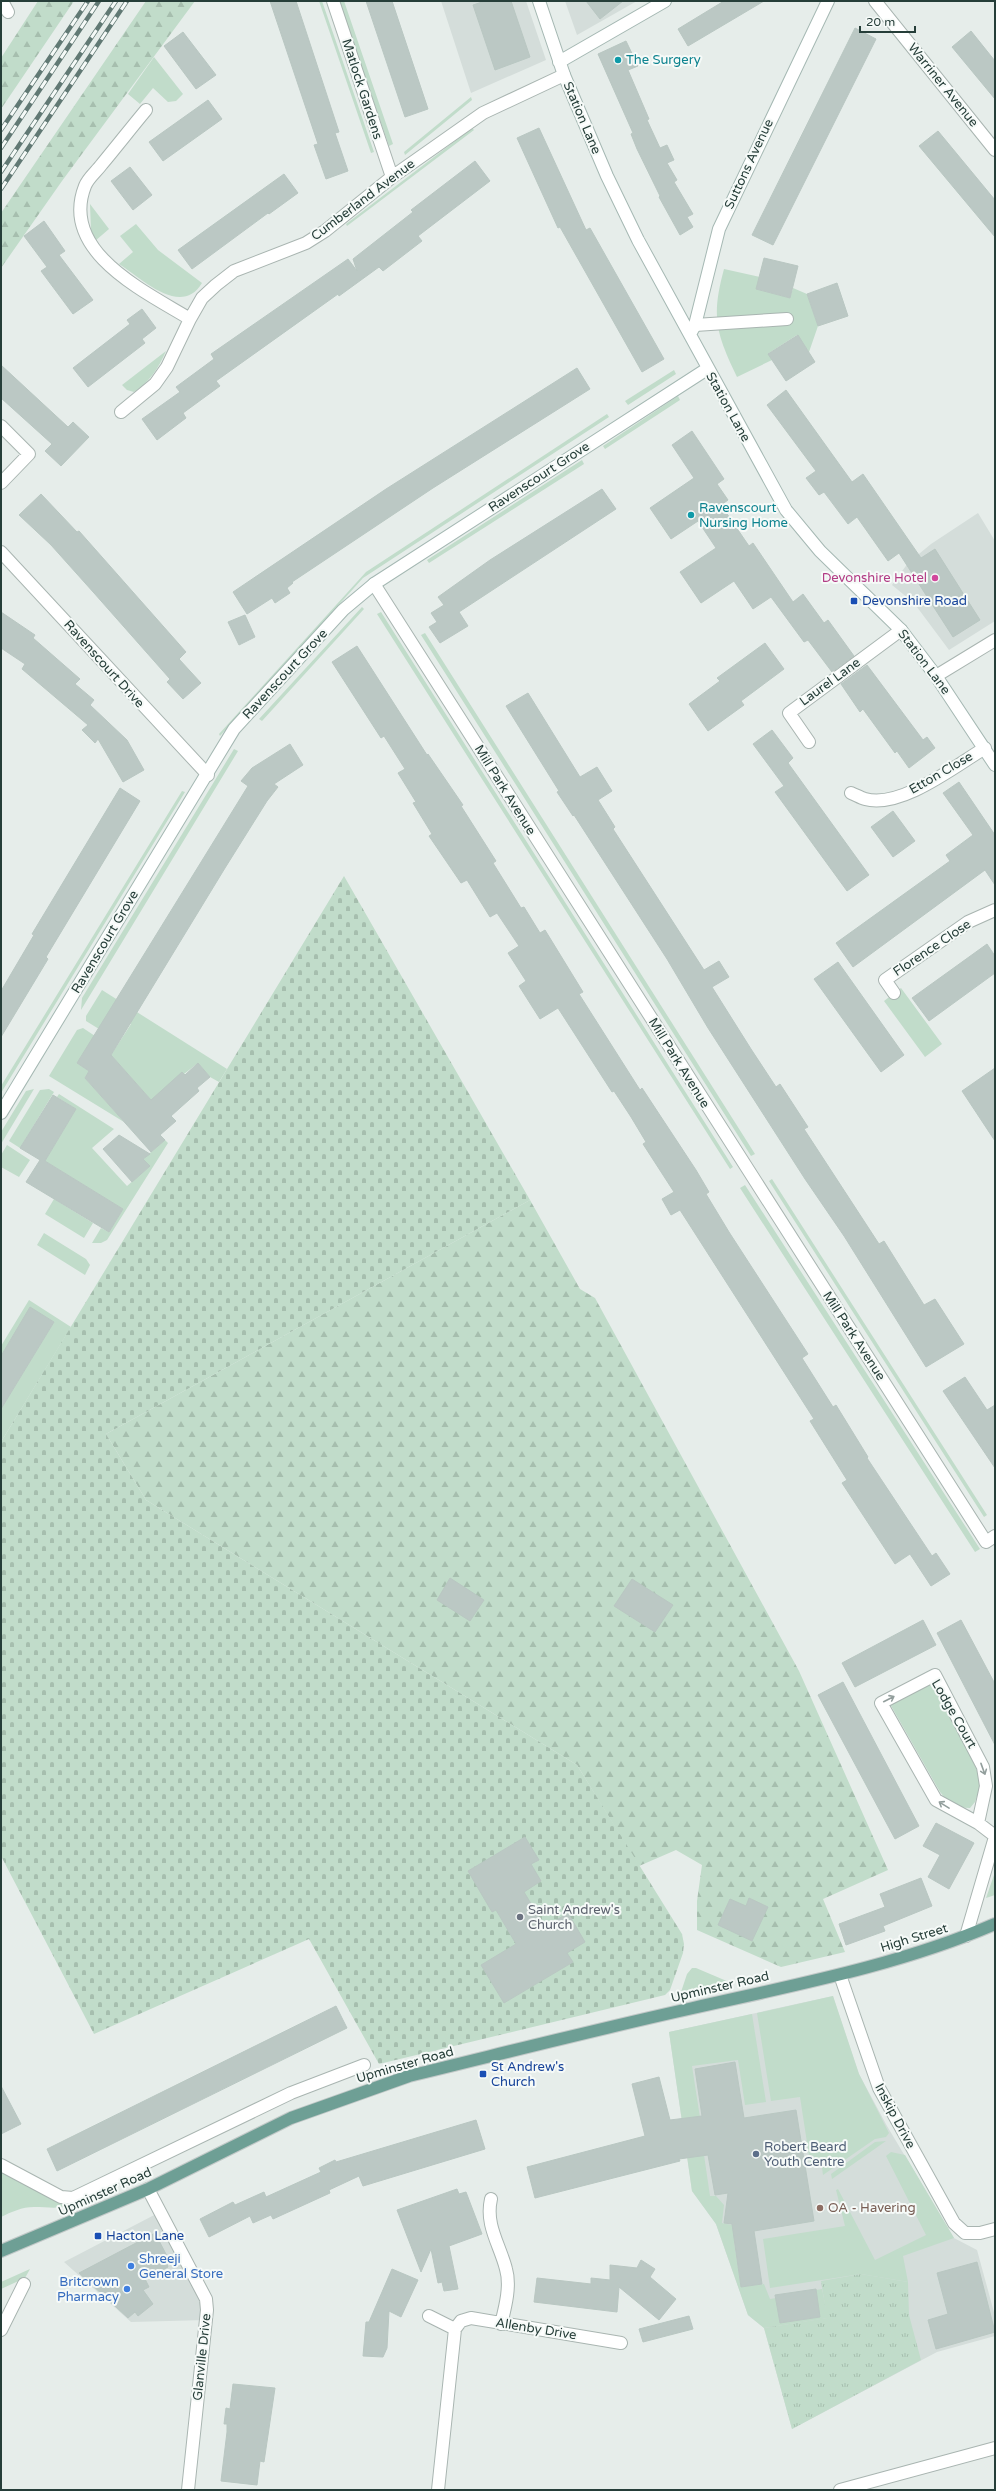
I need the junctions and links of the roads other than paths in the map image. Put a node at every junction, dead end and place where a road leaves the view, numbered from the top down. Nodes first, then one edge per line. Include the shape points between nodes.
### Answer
1 (2, 1) edge
2 (333, 1) edge
3 (538, 1) edge
4 (665, 1) edge
5 (828, 1) edge
6 (875, 1) edge
7 (8, 12) dead end
8 (560, 62) junction
9 (564, 75) junction
10 (146, 110) dead end
11 (995, 150) edge
12 (392, 177) junction
13 (190, 319) junction
14 (787, 319) dead end
15 (692, 330) junction
16 (707, 369) junction
17 (121, 412) dead end
18 (1, 426) edge
19 (1, 483) edge
20 (1, 552) edge
21 (374, 584) junction
22 (901, 630) junction
23 (995, 640) edge
24 (936, 676) junction
25 (810, 742) dead end
26 (985, 748) junction
27 (995, 764) edge
28 (208, 775) junction
29 (851, 793) dead end
30 (995, 910) edge
31 (894, 993) dead end
32 (1, 1113) edge
33 (990, 1539) edge
34 (978, 1823) junction
35 (995, 1836) edge
36 (995, 1924) edge
37 (966, 1936) junction
38 (840, 1975) junction
39 (364, 2065) dead end
40 (1, 2165) edge
41 (148, 2189) junction
42 (491, 2199) dead end
43 (995, 2228) edge
44 (1, 2252) edge
45 (24, 2284) dead end
46 (429, 2316) dead end
47 (501, 2324) junction
48 (455, 2329) junction
49 (1, 2330) edge
50 (621, 2343) dead end
51 (995, 2448) edge
52 (879, 2485) edge
53 (188, 2490) edge
54 (438, 2490) edge
55 (840, 2490) edge

1 - 7 street
2 - 12 street, Matlock Gardens
3 - 8 street, Station Lane
4 - 8 street
5 - 15 street, Suttons Avenue via 719,229
6 - 11 street, Warriner Avenue
8 - 9 street, Station Lane
9 - 12 street, Cumberland Avenue via 483,113
9 - 15 street, Station Lane via 610,183 638,240
10 - 13 street via 85,185 81,206 83,226 93,248 106,265
12 - 13 street, Cumberland Avenue via 325,231 306,243 234,271 202,298
13 - 17 street, Cumberland Avenue via 167,367 155,384
14 - 15 street
15 - 16 street, Station Lane
16 - 21 street, Ravenscourt Grove
16 - 22 street, Station Lane via 786,510 820,551
18 - 19 street via 29,454
20 - 28 street, Ravenscourt Drive
21 - 28 street, Ravenscourt Grove via 344,610 234,729
21 - 33 street, Mill Park Avenue
22 - 24 street, Station Lane
22 - 25 street, Laurel Lane via 789,713
23 - 24 street
24 - 26 street, Station Lane
26 - 27 street, Station Lane
26 - 29 street, Etton Close via 914,791 896,798 866,800
28 - 32 street, Ravenscourt Grove
30 - 31 street, Florence Close via 968,922 885,980
34 -> 34 street, Lodge Court via 936,1800 881,1703 935,1675 983,1767 986,1786
34 - 35 street, Lodge Court
35 - 37 street
36 - 37 main road, High Street
37 - 38 main road, High Street
38 - 41 main road, Upminster Road via 669,2013 409,2076 291,2118
38 - 43 street, Inskip Drive via 879,2088 954,2224 965,2233 980,2233
39 - 40 street via 291,2093 73,2198 62,2197
41 - 44 main road, Upminster Road
41 - 53 street, Glanville Drive via 206,2299
42 - 47 street via 490,2222 507,2271 506,2298
45 - 49 street
46 - 48 street
47 - 48 street, Allenby Drive via 471,2318 461,2321
47 - 50 street, Allenby Drive
48 - 54 street
51 - 52 street
52 - 55 street

